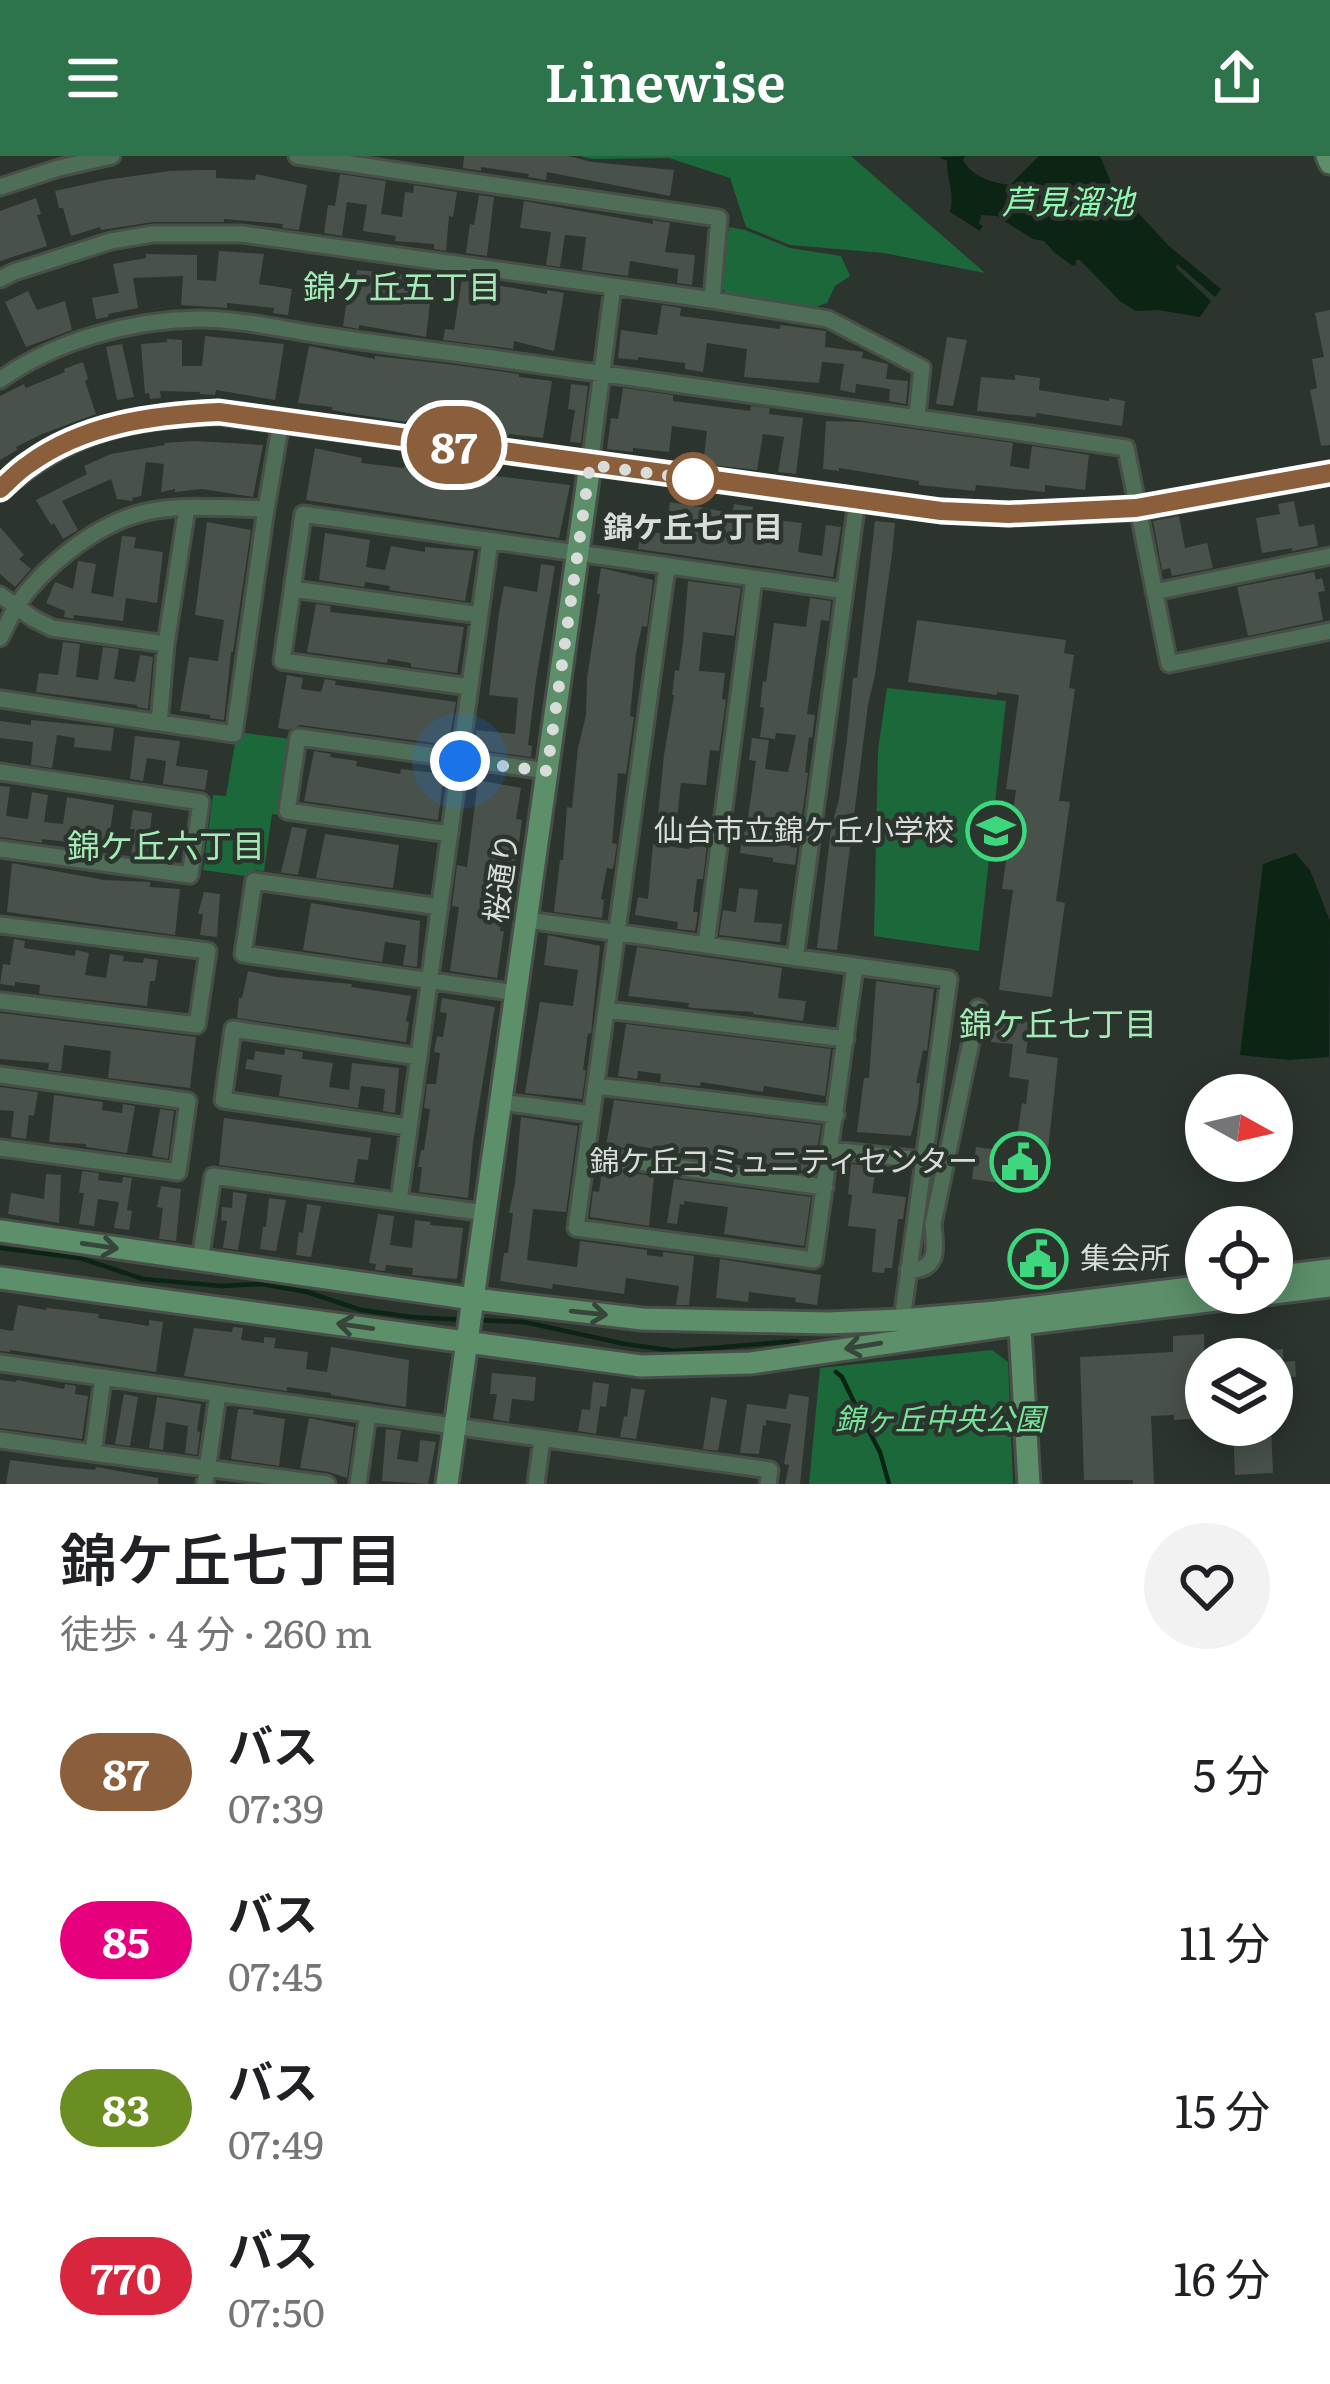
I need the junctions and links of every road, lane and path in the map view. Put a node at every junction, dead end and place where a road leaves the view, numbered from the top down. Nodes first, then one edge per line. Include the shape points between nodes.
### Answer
1 (33, 156) edge
2 (112, 156) edge
3 (297, 156) edge
4 (38, 174) junction
5 (0, 187) edge
6 (0, 279) edge
7 (613, 286) junction
8 (712, 300) junction
9 (601, 373) junction
10 (0, 380) edge
11 (916, 416) junction
12 (281, 422) junction
13 (590, 465) junction
14 (1330, 473) edge
15 (0, 489) edge
16 (857, 501) junction
17 (187, 508) junction
18 (1136, 508) junction
19 (266, 509) junction
20 (490, 541) junction
21 (578, 553) junction
22 (1330, 556) edge
23 (667, 567) junction
24 (754, 579) junction
25 (293, 589) junction
26 (844, 591) junction
27 (1154, 592) junction
28 (0, 595) edge
29 (16, 606) junction
30 (480, 615) junction
31 (1330, 631) edge
32 (0, 638) edge
33 (166, 644) junction
34 (470, 687) junction
35 (0, 699) edge
36 (159, 722) junction
37 (460, 761) junction
38 (547, 771) junction
39 (0, 772) edge
40 (450, 834) junction
41 (0, 849) edge
42 (440, 908) junction
43 (527, 920) junction
44 (0, 925) edge
45 (617, 932) junction
46 (706, 945) junction
47 (795, 958) junction
48 (856, 967) junction
49 (430, 981) junction
50 (517, 993) junction
51 (0, 1001) edge
52 (978, 1008) dead end
53 (607, 1010) junction
54 (846, 1039) junction
55 (419, 1057) junction
56 (0, 1075) edge
57 (597, 1086) junction
58 (501, 1102) junction
59 (591, 1114) junction
60 (836, 1115) junction
61 (410, 1126) junction
62 (0, 1148) edge
63 (831, 1150) junction
64 (586, 1155) junction
65 (922, 1160) junction
66 (825, 1187) junction
67 (399, 1201) junction
68 (486, 1213) junction
69 (0, 1232) edge
70 (200, 1260) junction
71 (908, 1270) junction
72 (1330, 1270) edge
73 (1293, 1274) edge
74 (0, 1278) edge
75 (1330, 1286) edge
76 (1185, 1290) edge
77 (472, 1302) junction
78 (1020, 1317) junction
79 (902, 1320) junction
80 (467, 1337) junction
81 (0, 1363) edge
82 (103, 1378) junction
83 (218, 1394) junction
84 (368, 1414) junction
85 (454, 1427) junction
86 (542, 1439) junction
87 (0, 1440) edge
88 (93, 1453) junction
89 (206, 1476) edge
90 (327, 1484) edge
91 (358, 1484) edge
92 (447, 1484) edge
93 (536, 1484) edge
94 (768, 1484) edge
95 (1029, 1484) edge

1 - 4 street
2 - 4 street
3 - 8 street via 719,218
4 - 5 street
6 - 7 street via 111,241 188,233
7 - 8 street
7 - 9 street
8 - 11 street via 832,321 922,368
9 - 10 street via 197,319 100,334
9 - 11 street
9 - 13 street
11 - 18 street via 1126,448
12 - 13 street
12 - 15 street via 219,412 140,418 30,462
12 - 19 street
13 - 16 street
13 - 21 street, 桜通り
14 - 18 street
16 - 18 street via 1009,514
16 - 26 street
17 - 19 street
17 - 29 street via 137,514 106,528
17 - 33 street
18 - 27 street
19 - 36 street via 234,734
20 - 21 street
20 - 25 street via 303,514
20 - 30 street
21 - 23 street
21 - 38 street, 桜通り
22 - 27 street
23 - 24 street
23 - 45 street
24 - 26 street
24 - 46 street
25 - 30 street
25 - 34 street via 282,661
26 - 47 street
27 - 31 street via 1169,664
28 - 29 street
29 - 32 street
29 - 33 street via 52,628
30 - 34 street
33 - 36 street
34 - 37 street
35 - 36 street
37 - 38 street
37 - 40 street
37 - 40 street via 298,737 287,812
38 - 43 street, 桜通り
39 - 41 street via 201,802 190,875
40 - 42 street
42 - 49 street
42 - 49 street via 254,881 243,954
43 - 45 street
43 - 50 street, 桜通り
44 - 51 street via 208,951 197,1025
45 - 46 street
45 - 53 street
46 - 47 street
47 - 48 street
48 - 54 street
48 - 65 street via 949,979
49 - 50 street
49 - 55 street
50 - 58 street, 桜通り
52 - 71 street via 933,1224 934,1256
53 - 54 street
53 - 57 street
54 - 60 street
55 - 61 street
55 - 61 street via 233,1029 226,1076 224,1100
56 - 62 street via 188,1101 178,1172
57 - 59 street
57 - 60 street
58 - 59 street
58 - 68 street, 桜通り
59 - 64 street
60 - 63 street
61 - 67 street
63 - 65 street
63 - 66 street
64 - 66 street
64 - 66 street via 577,1228 790,1257 814,1260
65 - 71 street
67 - 68 street
67 - 70 street via 213,1176
68 - 77 street, 桜通り
69 -> 70 street
70 - 77 street
71 - 79 street
72 - 73 street
80 -> 74 street
75 - 78 street
76 - 78 street
77 -> 79 street via 642,1318
77 - 80 street, 桜通り
78 - 79 street
78 -> 80 street via 751,1363 641,1366
78 - 95 street
80 - 85 street
81 - 82 street
82 - 83 street
82 - 88 street
83 - 84 street
83 - 89 street
84 - 85 street
84 - 91 street
85 - 86 street
85 - 92 street
86 - 93 street
86 - 94 street via 770,1470
87 - 88 street
88 - 89 street
89 - 90 street

